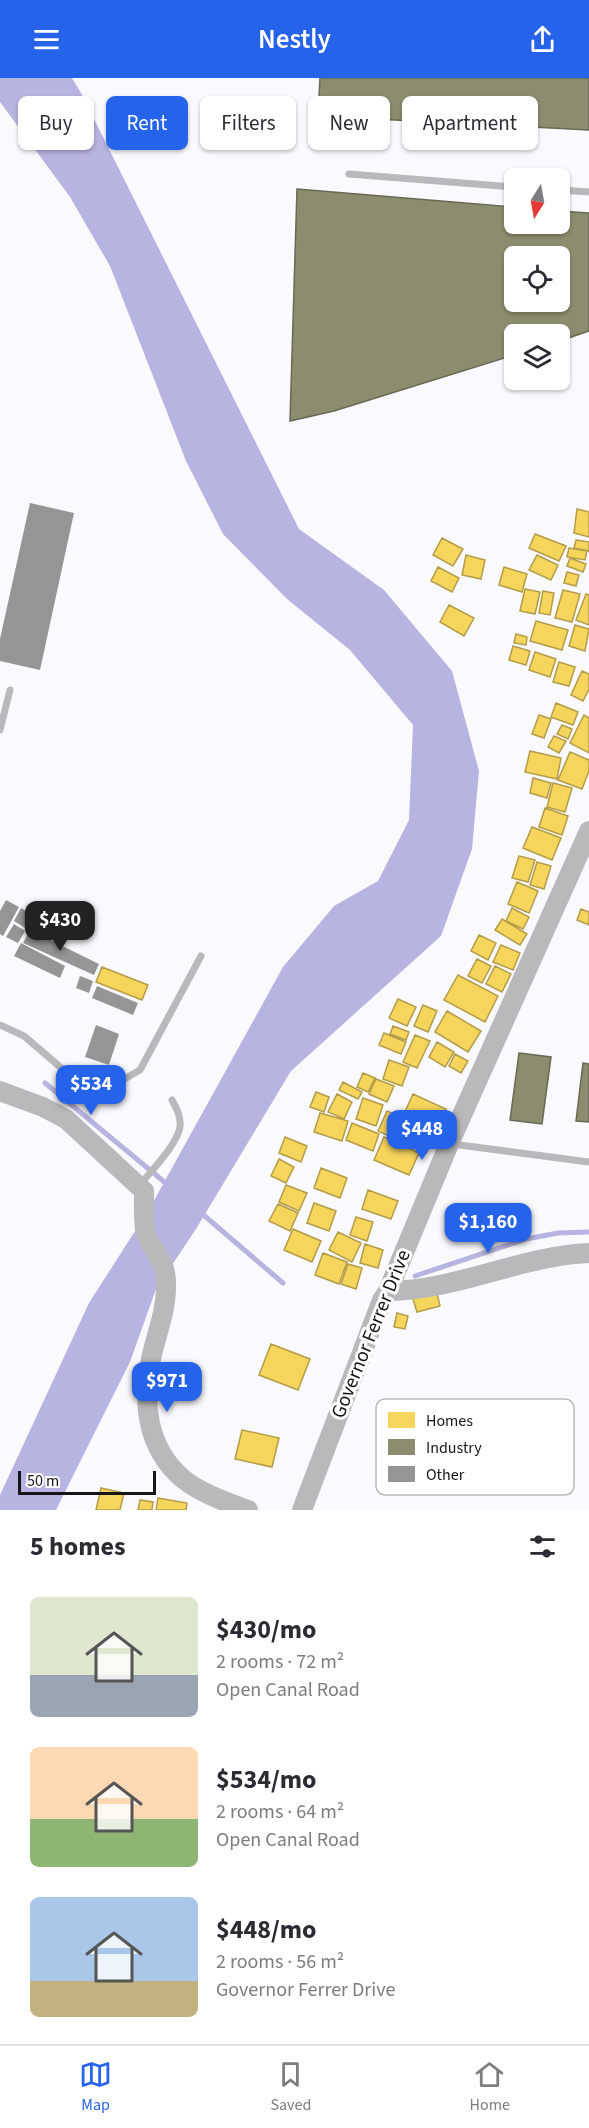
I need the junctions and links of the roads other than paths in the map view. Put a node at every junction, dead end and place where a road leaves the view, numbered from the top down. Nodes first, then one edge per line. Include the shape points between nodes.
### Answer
1 (349, 174) dead end
2 (504, 186) edge
3 (570, 191) edge
4 (589, 192) edge
5 (10, 690) dead end
6 (0, 730) edge
7 (589, 831) edge
8 (201, 957) dead end
9 (0, 1025) edge
10 (0, 1091) edge
11 (172, 1100) dead end
12 (449, 1144) junction
13 (589, 1162) edge
14 (140, 1186) junction
15 (589, 1253) edge
16 (388, 1291) junction
17 (248, 1510) edge
18 (302, 1510) edge

1 - 2 lane
3 - 4 lane
5 - 6 lane
7 - 12 street, Governor Ferrer Drive
8 - 9 lane via 140,1070 121,1081 102,1085 66,1072 24,1036
10 - 14 street via 61,1116
11 - 14 lane via 180,1128
12 - 13 lane
12 - 16 street, Governor Ferrer Drive
14 - 17 street via 144,1191 145,1231 162,1262 166,1279 166,1297 147,1389 154,1438 183,1478
15 - 16 street via 542,1258 434,1287
16 - 18 street, Governor Ferrer Drive

